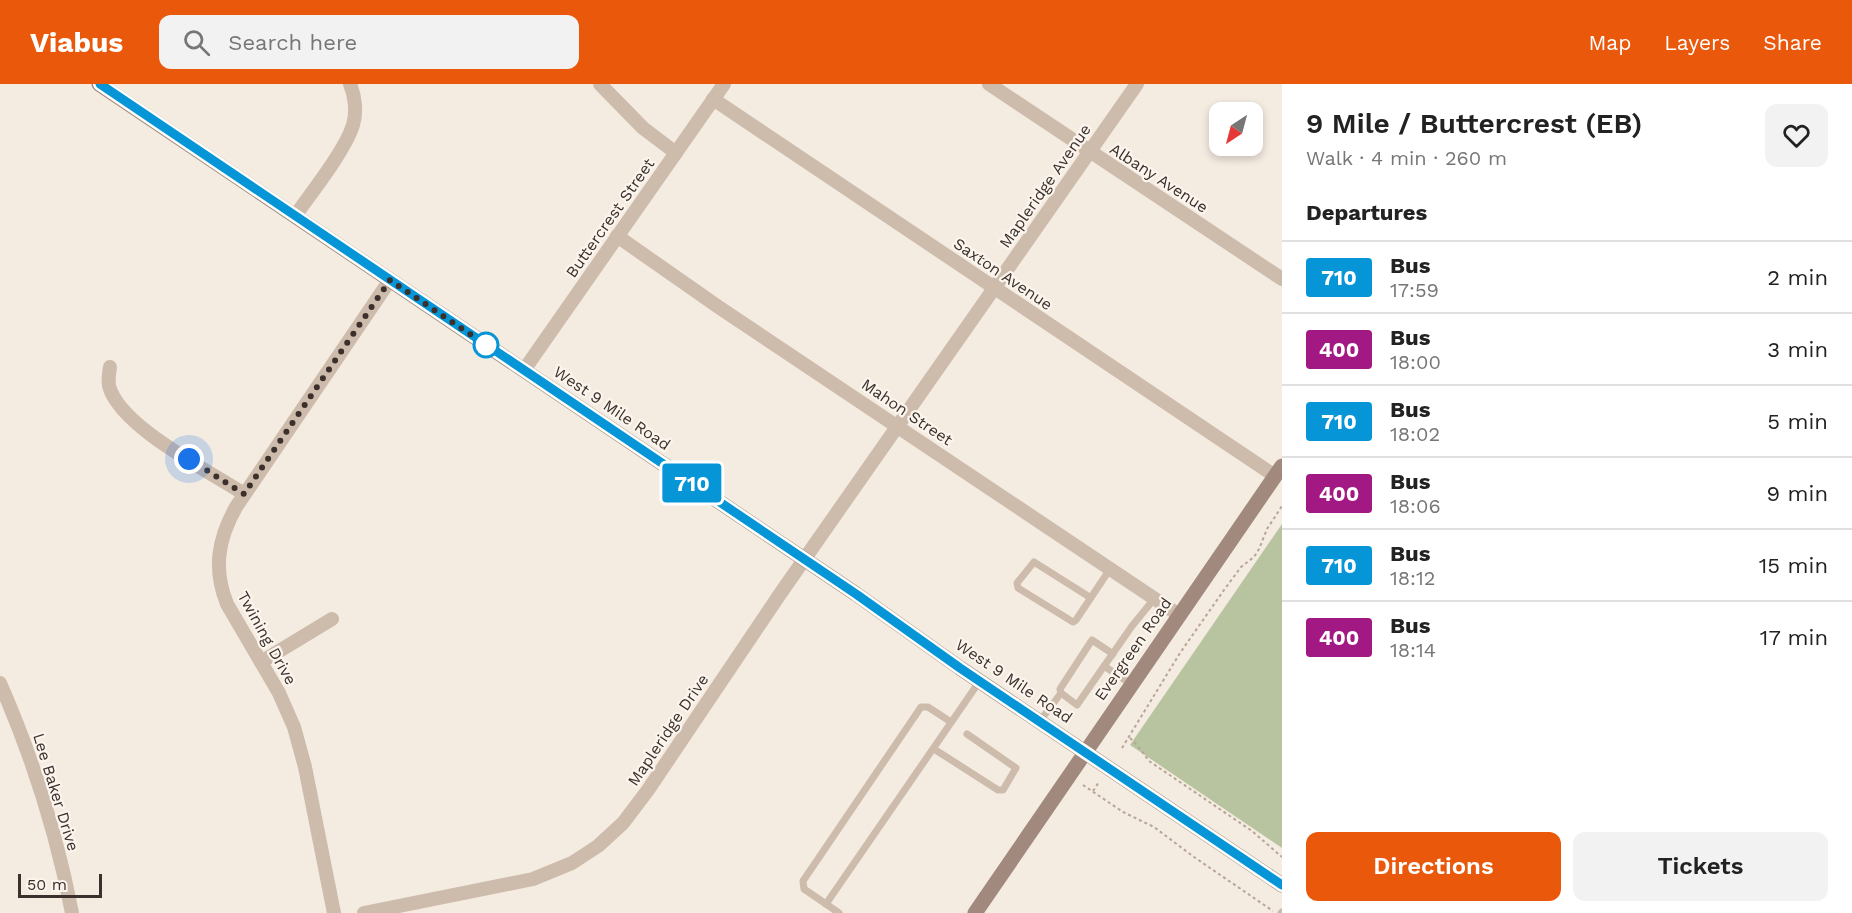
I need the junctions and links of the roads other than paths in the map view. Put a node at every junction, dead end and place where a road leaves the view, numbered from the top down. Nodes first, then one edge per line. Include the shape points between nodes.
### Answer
1 (99, 84) edge
2 (350, 84) edge
3 (600, 84) edge
4 (724, 84) edge
5 (989, 84) edge
6 (1137, 84) edge
7 (713, 99) junction
8 (1090, 152) junction
9 (676, 153) junction
10 (295, 216) junction
11 (617, 236) junction
12 (1282, 279) edge
13 (390, 280) junction
14 (994, 288) junction
15 (110, 367) dead end
16 (524, 370) junction
17 (899, 427) junction
18 (1278, 471) edge
19 (244, 494) junction
20 (806, 560) junction
21 (1110, 569) junction
22 (1091, 598) junction
23 (1154, 599) junction
24 (1179, 615) junction
25 (332, 619) dead end
26 (1113, 654) junction
27 (261, 662) junction
28 (1104, 666) junction
29 (980, 680) junction
30 (0, 684) edge
31 (1131, 684) junction
32 (1061, 693) junction
33 (1040, 721) junction
34 (951, 722) junction
35 (967, 734) dead end
36 (934, 748) junction
37 (1085, 752) junction
38 (1282, 885) edge
39 (826, 904) junction
40 (72, 913) edge
41 (334, 913) edge
42 (364, 913) edge
43 (839, 913) edge
44 (975, 913) edge

1 - 10 main road, West 9 Mile Road
2 - 10 street via 354,94 353,124
3 - 9 street via 643,128
4 - 7 street, Buttercrest Street
5 - 8 street, Albany Avenue
6 - 8 street, Mapleridge Avenue
7 - 9 street, Buttercrest Street
7 - 14 street, Saxton Avenue
8 - 12 street, Albany Avenue
8 - 14 street, Mapleridge Avenue
9 - 11 street, Buttercrest Street
10 - 13 main road, West 9 Mile Road
11 - 16 street, Buttercrest Street
11 - 17 street, Mahon Street
13 - 16 main road, West 9 Mile Road
13 - 19 street, Twining Drive
14 - 17 street, Mapleridge Avenue
14 - 18 street, Saxton Avenue
15 - 19 street via 112,392 132,420
16 - 20 main road, West 9 Mile Road
17 - 20 street, Mapleridge Drive
17 - 21 street, Mahon Street
18 - 24 main road, Evergreen Road
19 - 27 street, Twining Drive via 223,532 218,571 227,604
20 - 29 main road, West 9 Mile Road
20 - 42 street, Mapleridge Drive via 636,806 598,846 572,863 533,879
21 - 22 lane
21 - 23 street, Mahon Street
22 - 22 lane via 1076,620 1070,622 1018,588 1017,583 1034,562
23 - 24 street, Mahon Street
23 - 26 lane
24 - 31 main road, Evergreen Road
25 - 27 street
26 - 28 lane
26 - 32 lane via 1092,640
27 - 41 street, Twining Drive via 286,707 299,743
28 - 31 lane
28 - 32 lane via 1077,705
29 - 33 main road, West 9 Mile Road
29 - 34 lane
30 - 40 street, Lee Baker Drive via 39,789
31 - 37 main road, Evergreen Road
32 - 33 lane
33 - 37 main road, West 9 Mile Road
34 - 36 lane
34 - 39 lane via 928,706 921,707 803,881 804,889
35 - 36 lane via 1016,768 1003,790
36 - 39 lane
37 - 38 main road, West 9 Mile Road
37 - 44 main road, Evergreen Road
39 - 43 lane

